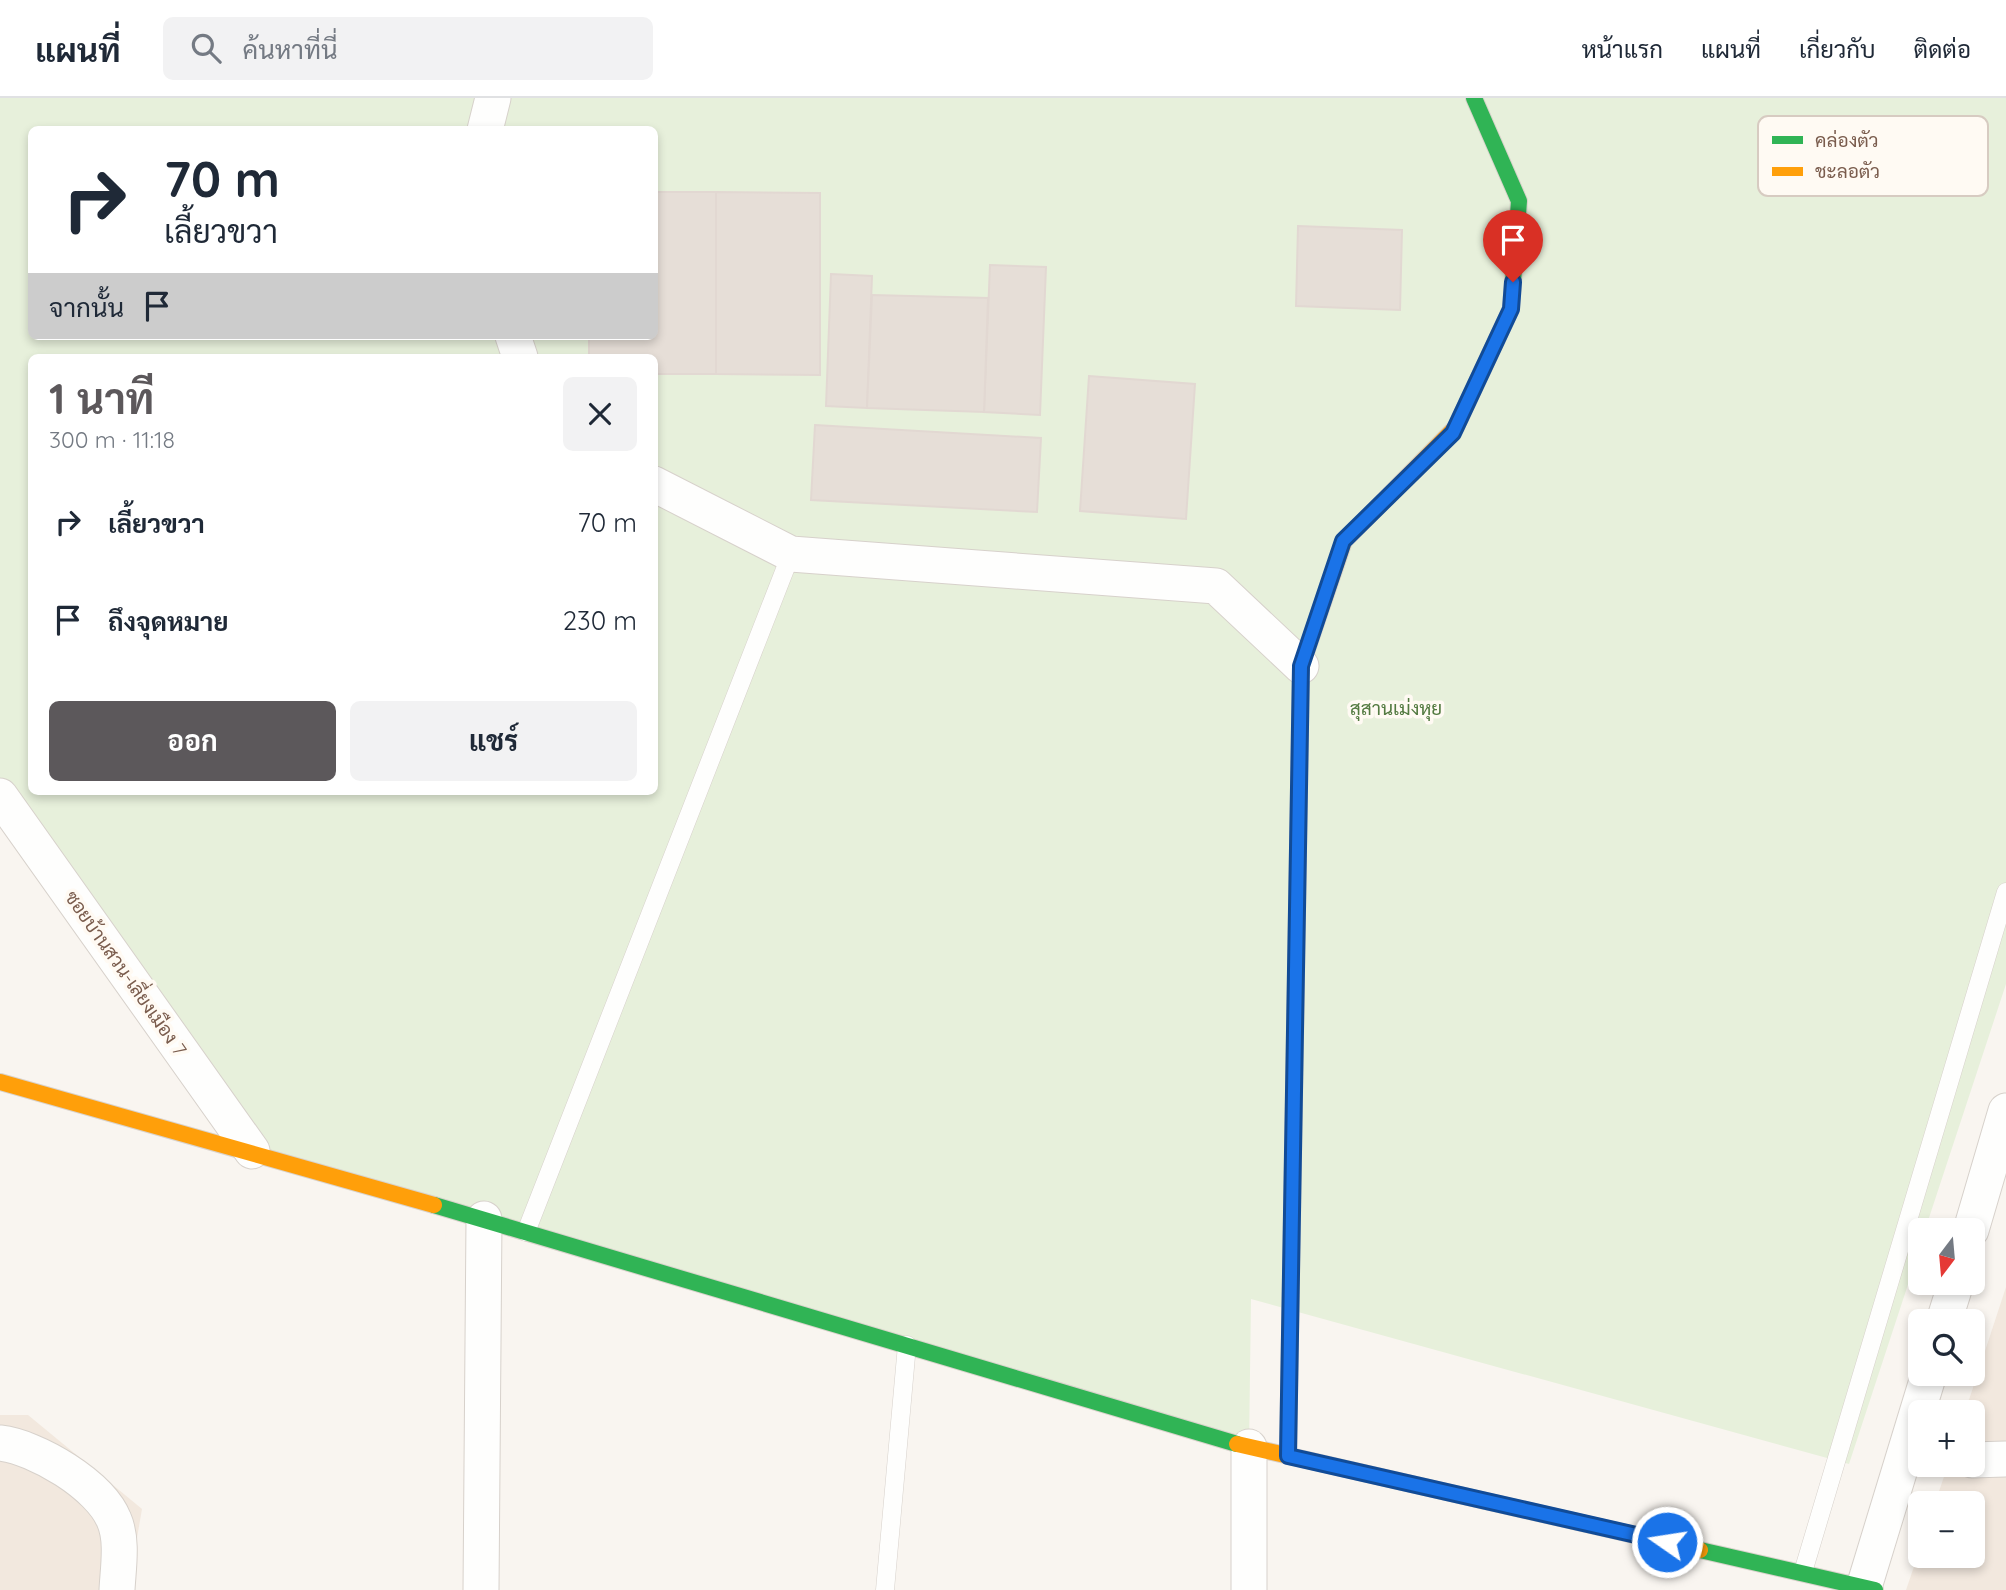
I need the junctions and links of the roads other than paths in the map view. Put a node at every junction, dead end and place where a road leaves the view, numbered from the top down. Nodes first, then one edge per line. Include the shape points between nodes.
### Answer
1 (493, 98) edge
2 (1474, 98) edge
3 (486, 126) edge
4 (658, 486) edge
5 (791, 554) junction
6 (1301, 666) junction
7 (0, 796) edge
8 (2006, 892) edge
9 (0, 1082) edge
10 (2006, 1111) edge
11 (252, 1151) junction
12 (1975, 1218) edge
13 (484, 1219) junction
14 (526, 1232) junction
15 (907, 1345) junction
16 (0, 1443) edge
17 (1249, 1447) junction
18 (1288, 1456) junction
19 (1985, 1460) edge
20 (2006, 1460) edge
21 (1908, 1471) edge
22 (1803, 1572) junction
23 (1870, 1589) edge
24 (117, 1590) edge
25 (481, 1590) edge
26 (885, 1590) edge
27 (1249, 1590) edge

1 - 3 street
2 - 6 street via 1519,201 1511,309 1453,433 1343,541
4 - 5 street
5 - 6 street via 1216,586
5 - 14 lane
6 - 18 street
7 - 11 street, ซอยบ้านสวน-เลี่ยงเมือง 7
8 - 22 lane
9 - 11 street
10 - 12 street
11 - 13 street
13 - 14 street
13 - 25 street
14 - 15 street
15 - 17 street
15 - 26 lane
16 - 24 street via 58,1465 102,1500 115,1521
17 - 18 street
17 - 27 street
18 - 22 street
19 - 20 street
21 - 23 street
22 - 23 street

